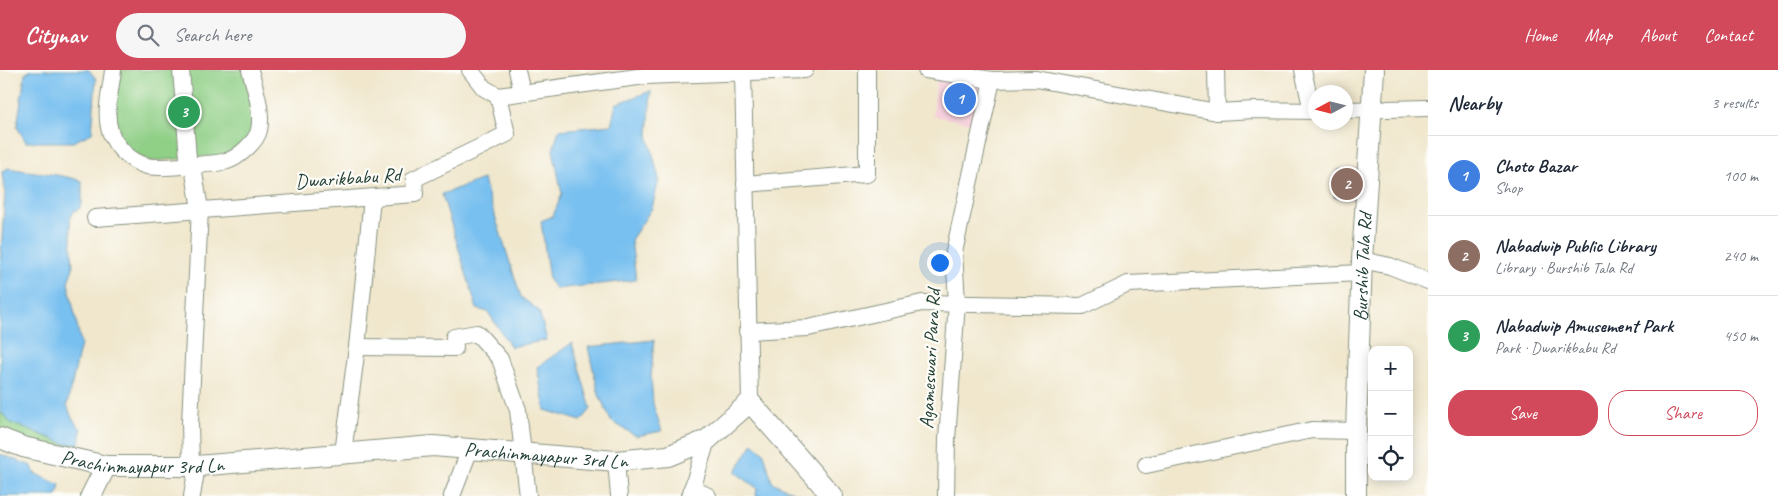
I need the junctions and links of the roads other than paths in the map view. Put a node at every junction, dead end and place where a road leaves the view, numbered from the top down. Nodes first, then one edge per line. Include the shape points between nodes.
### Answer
1 (113, 70) edge
2 (181, 70) edge
3 (250, 70) edge
4 (470, 70) edge
5 (517, 70) edge
6 (805, 70) edge
7 (867, 70) edge
8 (926, 70) edge
9 (1216, 70) edge
10 (1303, 70) edge
11 (1374, 70) edge
12 (746, 72) edge
13 (1036, 75) edge
14 (992, 80) junction
15 (1308, 89) edge
16 (522, 92) junction
17 (498, 96) junction
18 (1373, 108) junction
19 (1428, 108) edge
20 (1353, 109) edge
21 (1308, 111) edge
22 (1217, 112) junction
23 (189, 164) junction
24 (745, 184) junction
25 (372, 198) junction
26 (200, 209) junction
27 (95, 218) dead end
28 (1362, 266) junction
29 (1428, 281) edge
30 (957, 303) junction
31 (747, 331) junction
32 (357, 347) junction
33 (750, 402) junction
34 (1356, 431) junction
35 (0, 438) edge
36 (706, 440) junction
37 (470, 449) junction
38 (343, 453) junction
39 (524, 453) junction
40 (616, 461) junction
41 (1146, 464) dead end
42 (106, 466) junction
43 (194, 466) junction
44 (691, 492) edge
45 (91, 496) edge
46 (192, 496) edge
47 (452, 496) edge
48 (528, 496) edge
49 (619, 496) edge
50 (708, 496) edge
51 (832, 496) edge
52 (946, 496) edge
53 (1356, 496) edge

1 - 23 street via 108,111 110,130 117,145 128,157 149,167
2 - 23 street
3 - 23 street via 259,104 259,132 247,148 228,161
4 - 17 street via 484,88
5 - 16 street
6 - 12 street
7 - 24 street via 868,174
8 - 14 street
9 - 22 street
10 - 15 street
11 - 18 main road, Burshib Tala Rd
12 - 16 street via 645,76
12 - 24 street
13 - 14 street
13 - 22 street
14 - 30 street, Agameswari Para Rd via 954,252
16 - 17 street
17 - 25 street, Dwarikbabu Rd via 508,134 414,179 416,194
18 - 19 street
18 - 20 street
18 - 28 main road, Burshib Tala Rd
21 - 22 street
23 - 26 street via 193,167
24 - 31 street
25 - 26 street, Dwarikbabu Rd
25 - 32 street
26 - 27 street, Dwarikbabu Rd
26 - 43 street via 190,423
28 - 29 street via 1390,266
28 - 30 street via 1128,284 1082,306
28 - 34 main road, Burshib Tala Rd
30 - 31 street via 922,303 808,328
30 - 52 street, Agameswari Para Rd
31 - 33 street
32 - 38 street
32 - 39 street via 455,348 454,337 477,332 500,359 518,410
33 - 36 main road, Prachinmayapur 3rd Ln
33 - 51 main road
34 - 41 street via 1312,430
34 - 53 main road, Burshib Tala Rd
35 - 42 main road, Prachinmayapur 3rd Ln via 23,447
36 - 40 main road, Prachinmayapur 3rd Ln via 668,456
36 - 44 street
37 - 38 main road, Prachinmayapur 3rd Ln via 433,446
37 - 39 main road, Prachinmayapur 3rd Ln
37 - 47 street
38 - 43 main road, Prachinmayapur 3rd Ln
39 - 40 main road, Prachinmayapur 3rd Ln
39 - 48 street
40 - 49 street
42 - 43 main road, Prachinmayapur 3rd Ln
42 - 45 main road
43 - 46 street
44 - 50 street

